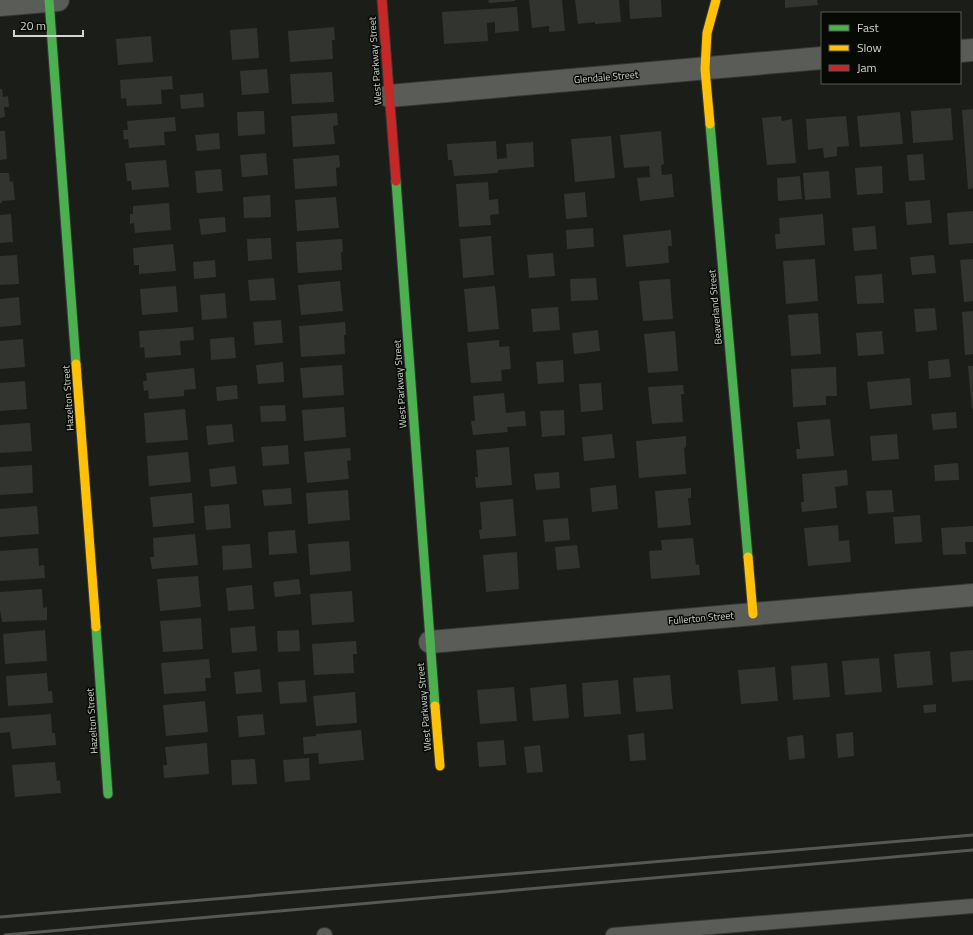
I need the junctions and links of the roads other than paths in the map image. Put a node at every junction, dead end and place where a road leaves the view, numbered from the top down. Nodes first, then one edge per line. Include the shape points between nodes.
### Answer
1 (52, 0) edge
2 (382, 0) edge
3 (716, 0) edge
4 (0, 5) edge
5 (961, 50) edge
6 (973, 50) edge
7 (821, 58) edge
8 (705, 69) junction
9 (389, 96) junction
10 (973, 595) edge
11 (753, 614) junction
12 (430, 642) junction
13 (440, 766) dead end
14 (108, 794) dead end
15 (973, 906) edge
16 (613, 935) edge

1 - 4 street
1 - 14 street, Hazelton Street
2 - 9 street, West Parkway Street
3 - 8 street, Beaverland Street via 707,33
5 - 6 street
7 - 8 street, Glendale Street
8 - 9 street, Glendale Street
8 - 11 street, Beaverland Street
9 - 12 street, West Parkway Street
10 - 11 street, Fullerton Street
11 - 12 street, Fullerton Street
12 - 13 street, West Parkway Street
15 - 16 lane

